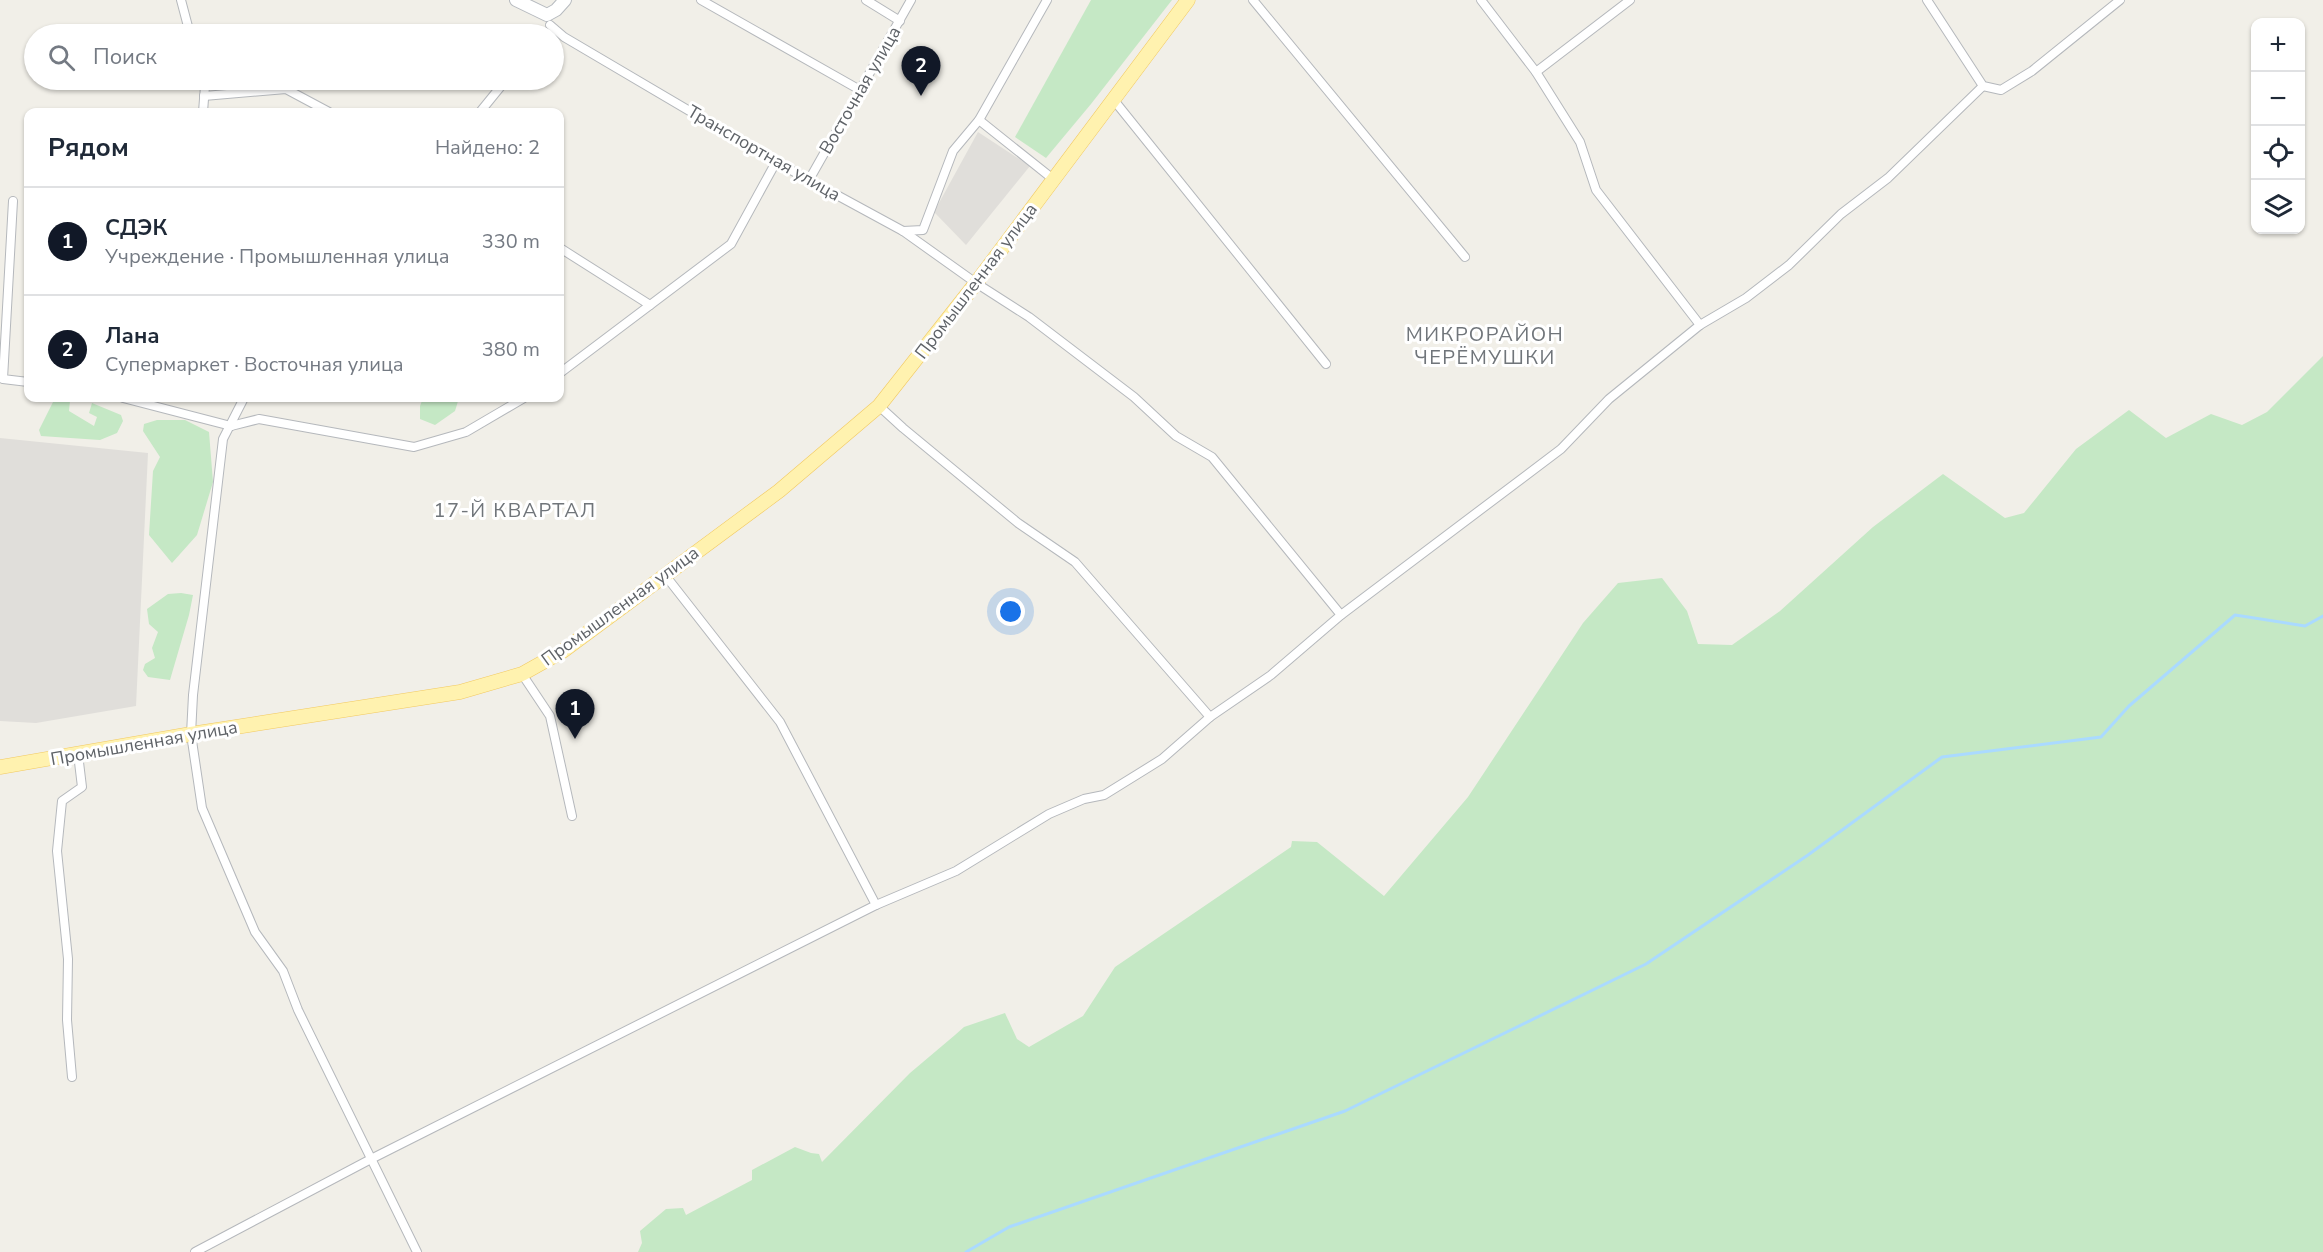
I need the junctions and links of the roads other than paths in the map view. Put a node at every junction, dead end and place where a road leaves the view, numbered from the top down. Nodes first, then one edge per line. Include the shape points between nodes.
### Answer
1 (180, 0) edge
2 (516, 0) edge
3 (565, 0) edge
4 (701, 0) edge
5 (866, 0) edge
6 (911, 0) edge
7 (1047, 0) edge
8 (1188, 0) edge
9 (1253, 0) edge
10 (1481, 0) edge
11 (1630, 0) edge
12 (1927, 0) edge
13 (2120, 0) edge
14 (549, 20) junction
15 (900, 21) junction
16 (187, 24) edge
17 (547, 24) edge
18 (553, 24) edge
19 (564, 37) edge
20 (1536, 72) junction
21 (1983, 86) junction
22 (204, 90) edge
23 (274, 90) edge
24 (288, 90) edge
25 (498, 90) edge
26 (860, 90) junction
27 (204, 96) junction
28 (1113, 99) junction
29 (203, 108) edge
30 (322, 108) edge
31 (483, 108) edge
32 (979, 120) junction
33 (776, 162) junction
34 (1053, 179) junction
35 (809, 180) junction
36 (12, 201) dead end
37 (903, 231) junction
38 (564, 250) edge
39 (1465, 257) dead end
40 (976, 283) junction
41 (650, 304) junction
42 (1700, 325) junction
43 (1326, 364) dead end
44 (564, 370) edge
45 (24, 382) edge
46 (138, 402) edge
47 (242, 402) edge
48 (517, 402) edge
49 (879, 406) junction
50 (231, 426) junction
51 (665, 575) junction
52 (1341, 615) junction
53 (522, 674) junction
54 (1210, 717) junction
55 (192, 734) junction
56 (78, 754) junction
57 (0, 767) edge
58 (572, 816) dead end
59 (876, 905) junction
60 (72, 1077) dead end
61 (371, 1158) junction
62 (195, 1252) edge
63 (417, 1252) edge

1 - 16 street
2 - 14 street, Транспортная улица
3 - 14 street
4 - 26 street
5 - 15 street
6 - 15 street, Восточная улица
7 - 32 street
8 - 28 main road, Промышленная улица
9 - 39 street
10 - 20 street
11 - 20 street
12 - 21 street
13 - 21 street via 2032,71 2001,90
14 - 17 street
14 - 18 street, Транспортная улица
15 - 26 street, Восточная улица
19 - 33 street, Транспортная улица
20 - 42 street via 1580,142 1596,190
21 - 42 street via 1789,266
22 - 27 street
23 - 27 street
24 - 30 street
25 - 31 street
26 - 35 street, Восточная улица
27 - 29 street
28 - 34 main road, Промышленная улица
28 - 43 street
32 - 34 street
32 - 37 street via 953,151 923,230
33 - 35 street, Транспортная улица
33 - 41 street via 731,244
34 - 40 main road, Промышленная улица
35 - 37 street, Транспортная улица
36 - 45 street via 3,379
37 - 40 street, Транспортная улица
38 - 41 street
40 - 49 main road, Промышленная улица
40 - 52 street, Транспортная улица via 1029,316 1126,390 1176,436 1212,457
41 - 44 street
42 - 52 street via 1610,399 1561,449
46 - 50 street
47 - 50 street
48 - 50 street via 466,432 414,447 259,418
49 - 51 main road, Промышленная улица via 779,491
49 - 54 street via 1018,523 1075,562
50 - 55 street via 223,439 193,695
51 - 53 main road, Промышленная улица via 575,643
51 - 59 street via 780,722
52 - 54 street via 1271,675
53 - 55 main road, Промышленная улица via 460,692
53 - 58 street via 550,716
54 - 59 street via 1162,759 1104,795 1049,814 956,871
55 - 56 main road, Промышленная улица
55 - 61 street via 206,818 255,932 283,971 298,1010
56 - 57 main road, Промышленная улица
56 - 60 street via 82,786 62,801 57,851 68,960 67,1020
59 - 61 street
61 - 62 street
61 - 63 street

